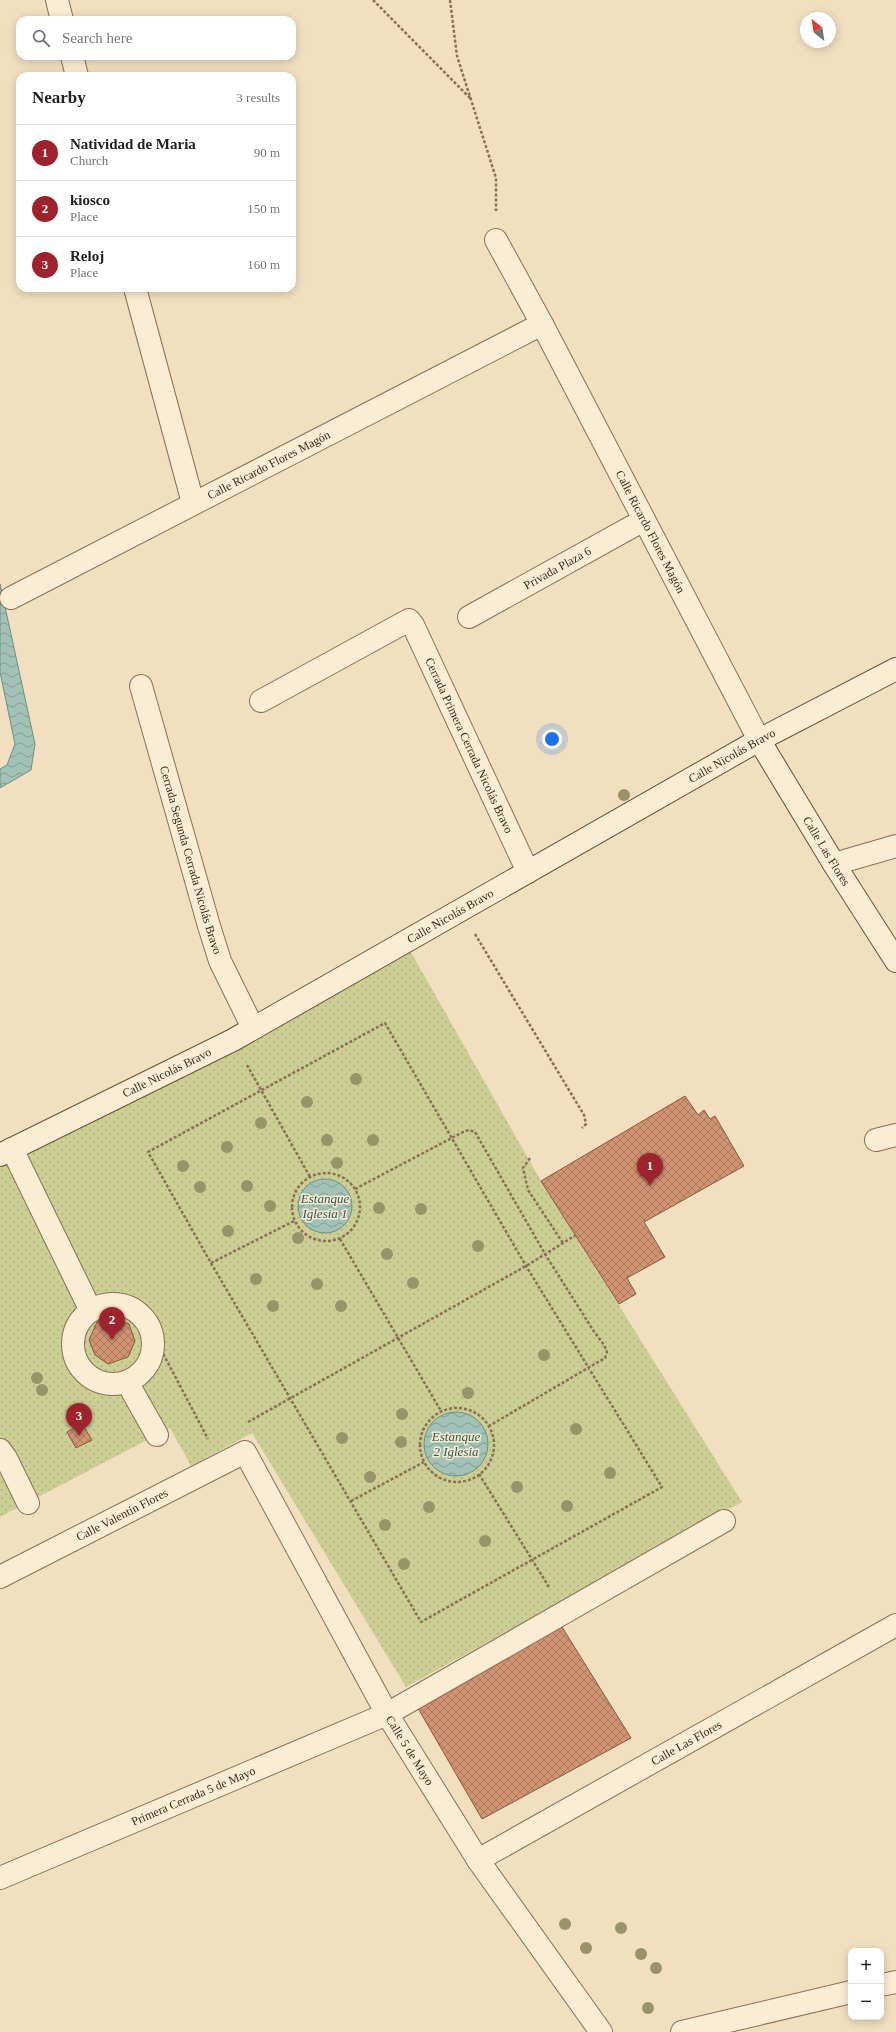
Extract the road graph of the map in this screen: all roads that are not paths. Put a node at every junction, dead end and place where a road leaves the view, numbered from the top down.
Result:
1 (57, 0) edge
2 (61, 16) edge
3 (73, 60) edge
4 (76, 72) edge
5 (496, 240) road end
6 (136, 292) edge
7 (542, 324) junction
8 (193, 503) junction
9 (644, 520) junction
10 (11, 598) dead end
11 (469, 617) dead end
12 (896, 669) edge
13 (141, 686) dead end
14 (261, 701) dead end
15 (759, 740) junction
16 (896, 846) edge
17 (834, 864) junction
18 (528, 872) junction
19 (896, 960) edge
20 (253, 1028) junction
21 (6, 1152) edge
22 (91, 1311) junction
23 (128, 1382) junction
24 (157, 1436) dead end
25 (0, 1450) edge
26 (245, 1452) joint
27 (28, 1503) dead end
28 (724, 1520) dead end
29 (0, 1577) edge
30 (896, 1626) edge
31 (387, 1714) junction
32 (478, 1860) junction
33 (0, 1878) edge
34 (896, 1982) edge
35 (884, 1985) edge
36 (848, 1993) edge
37 (600, 2032) edge
38 (682, 2032) edge

1 - 2 street
3 - 4 street
5 - 7 street, Calle Ricardo Flores Magón
6 - 8 street, Calle Ricardo Flores Magón
7 - 8 street, Calle Ricardo Flores Magón
7 - 9 street, Calle Ricardo Flores Magón
8 - 10 street
9 - 11 street, Privada Plaza 6
9 - 15 street, Calle Ricardo Flores Magón
12 - 15 street, Calle Nicolás Bravo
13 - 20 street, Cerrada Segunda Cerrada Nicolás Bravo
14 - 18 street, Cerrada Primera Cerrada Nicolás Bravo
15 - 17 street, Calle Las Flores
15 - 18 street, Calle Nicolás Bravo
16 - 17 street
17 - 19 street, Calle Las Flores
18 - 20 street, Calle Nicolás Bravo
20 - 21 street, Calle Nicolás Bravo
21 - 22 street
22 - 23 street
22 - 23 street
23 - 24 street
25 - 27 street
26 - 29 street, Calle Valentín Flores
26 - 31 street, Calle 5 de Mayo
28 - 31 street, Primera Cerrada 5 de Mayo
30 - 32 street, Calle Las Flores
31 - 32 street, Calle 5 de Mayo
31 - 33 street, Primera Cerrada 5 de Mayo
32 - 37 street, Calle 5 de Mayo
34 - 35 street
36 - 38 street

